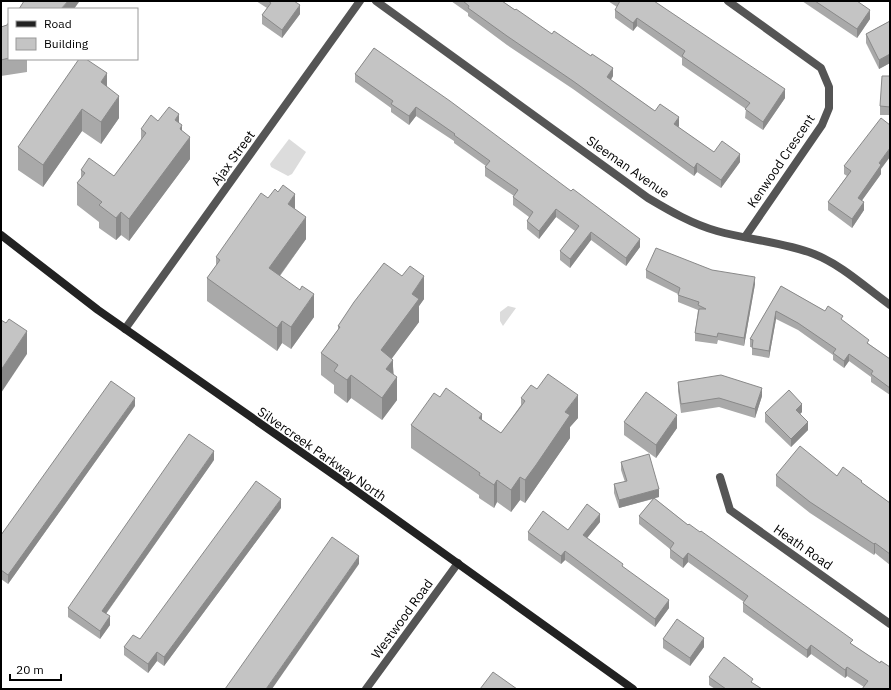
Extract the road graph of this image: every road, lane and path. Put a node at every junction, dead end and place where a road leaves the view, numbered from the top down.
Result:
1 (360, 1) edge
2 (376, 1) edge
3 (728, 1) edge
4 (1, 235) edge
5 (745, 236) junction
6 (890, 305) edge
7 (125, 329) junction
8 (720, 477) dead end
9 (458, 563) junction
10 (890, 624) edge
11 (366, 689) edge
12 (633, 689) edge

1 - 7 street, Ajax Street
2 - 5 street, Sleeman Avenue
3 - 5 street, Kenwood Crescent
4 - 7 main road, Silvercreek Parkway North
5 - 6 street, Sleeman Avenue
7 - 9 main road, Silvercreek Parkway North
8 - 10 street, Heath Road
9 - 11 street, Westwood Road
9 - 12 main road, Silvercreek Parkway North

